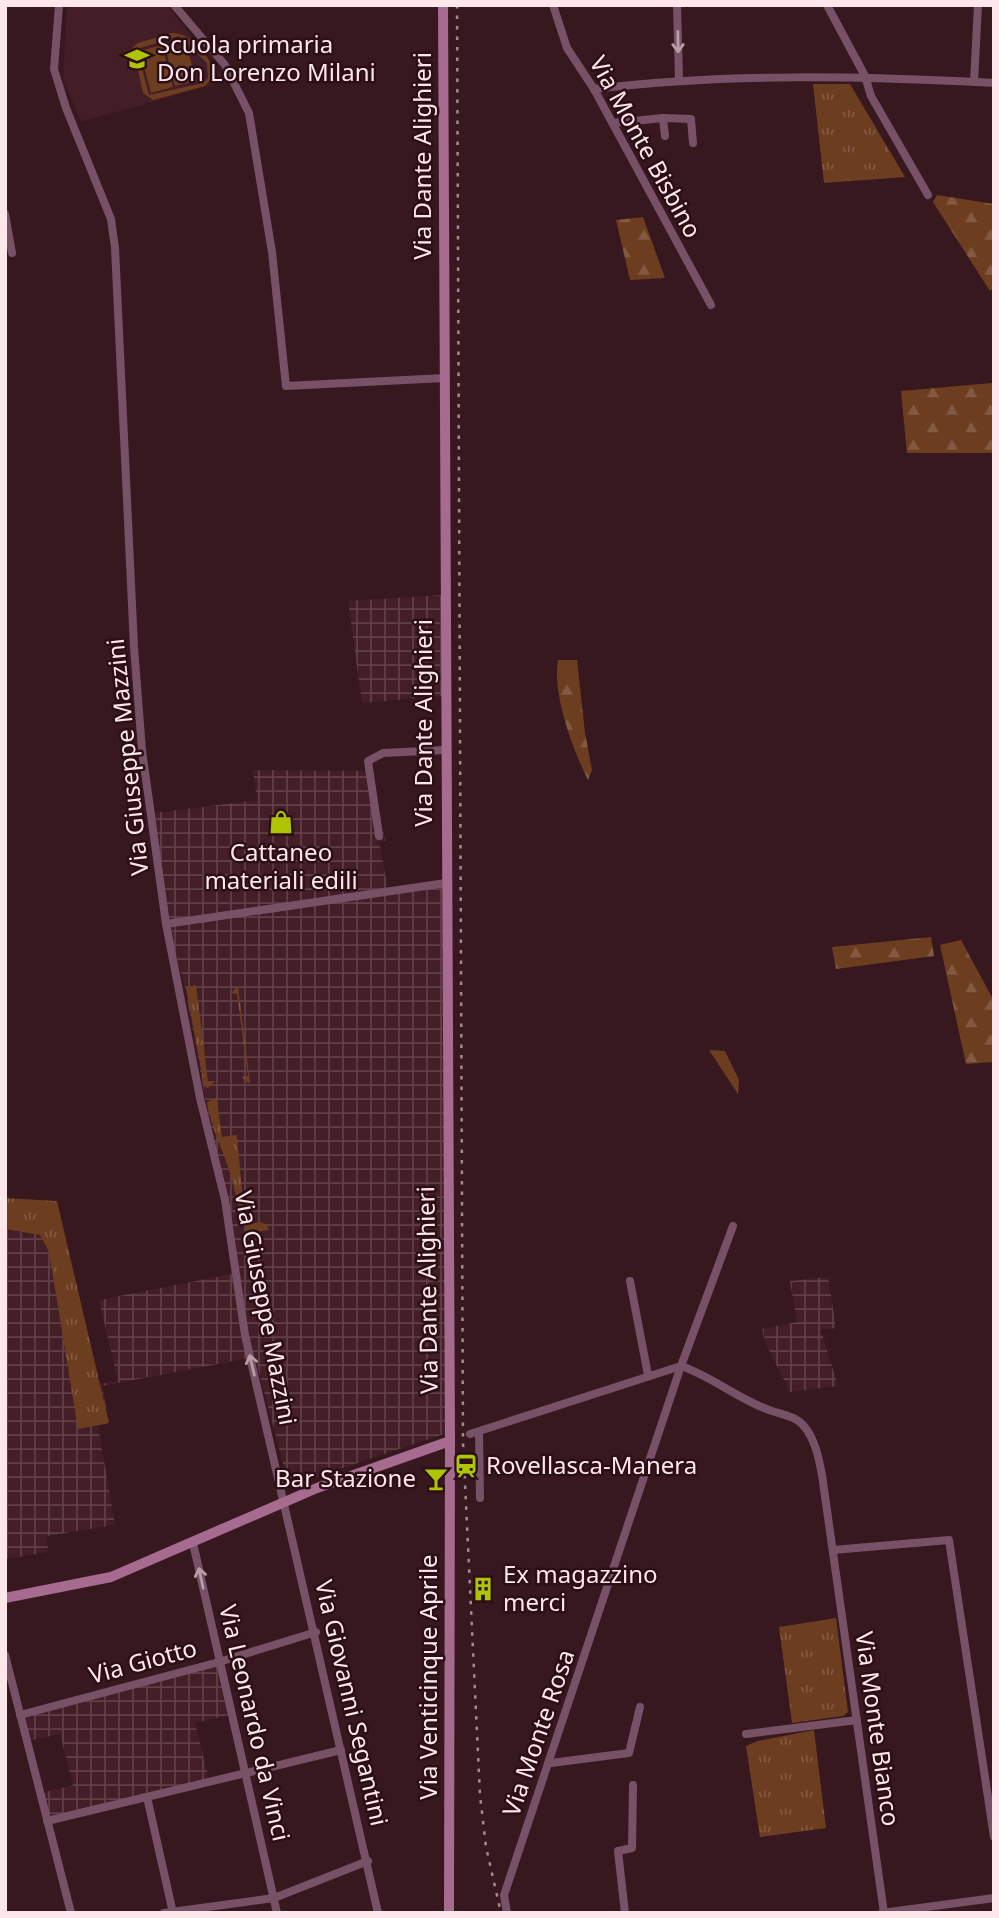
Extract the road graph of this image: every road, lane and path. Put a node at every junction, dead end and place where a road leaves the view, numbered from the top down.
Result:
1 (59, 5) edge
2 (174, 5) edge
3 (443, 5) edge
4 (553, 5) edge
5 (677, 5) edge
6 (827, 5) edge
7 (978, 5) edge
8 (865, 76) junction
9 (679, 79) junction
10 (974, 82) junction
11 (994, 83) edge
12 (594, 89) junction
13 (663, 118) junction
14 (612, 123) junction
15 (665, 136) dead end
16 (693, 143) dead end
17 (928, 195) dead end
18 (5, 214) edge
19 (12, 254) dead end
20 (711, 305) dead end
21 (445, 378) junction
22 (445, 750) junction
23 (379, 836) dead end
24 (446, 883) junction
25 (166, 924) junction
26 (733, 1226) dead end
27 (630, 1281) dead end
28 (681, 1366) junction
29 (648, 1375) junction
30 (450, 1441) junction
31 (480, 1498) dead end
32 (285, 1502) junction
33 (193, 1543) junction
34 (833, 1550) junction
35 (5, 1598) edge
36 (316, 1632) junction
37 (5, 1655) edge
38 (219, 1662) junction
39 (640, 1707) dead end
40 (20, 1715) junction
41 (857, 1720) junction
42 (746, 1734) dead end
43 (341, 1750) junction
44 (551, 1763) junction
45 (245, 1773) junction
46 (634, 1785) dead end
47 (147, 1797) junction
48 (47, 1821) junction
49 (994, 1838) edge
50 (368, 1861) junction
51 (274, 1898) junction
52 (994, 1898) edge
53 (169, 1912) edge
54 (71, 1913) edge
55 (277, 1913) edge
56 (378, 1913) edge
57 (449, 1913) edge
58 (507, 1913) edge
59 (625, 1913) edge
60 (884, 1913) edge

1 - 25 street, Via Giuseppe Mazzini
2 - 21 street
3 - 21 street, Via Dante Alighieri
4 - 12 street, Via Monte Bisbino
5 -> 9 street
6 - 8 street
7 - 10 street
8 - 9 street
8 - 10 street
8 - 17 street
9 - 12 street
10 - 11 street
12 - 14 street, Via Monte Bisbino
13 - 14 street
13 - 15 street
13 - 16 street
14 - 20 street, Via Monte Bisbino
18 - 19 street
21 - 22 street, Via Dante Alighieri
22 - 23 street
22 - 24 street, Via Dante Alighieri
24 - 25 street
24 - 30 street, Via Dante Alighieri
32 -> 25 street, Via Giuseppe Mazzini
26 - 28 street, Via Monte Rosa
27 - 29 street
28 - 29 street
28 - 34 street, Via Monte Bianco
28 - 44 street, Via Monte Rosa
29 - 31 street
30 - 32 street
30 - 57 street, Via Venticinque Aprile
32 - 33 street
32 - 36 street, Via Giovanni Segantini
33 - 35 street
38 -> 33 street, Via Leonardo da Vinci
34 - 41 street, Via Monte Bianco
34 - 49 street
36 - 38 street, Via Giotto
36 - 43 street, Via Giovanni Segantini
37 - 40 street
38 - 40 street, Via Giotto
38 - 45 street, Via Leonardo da Vinci
39 - 44 street
40 - 48 street
41 - 42 street
41 - 60 street, Via Monte Bianco
43 - 45 street
43 - 50 street, Via Giovanni Segantini
44 - 58 street, Via Monte Rosa
45 - 47 street
45 - 51 street, Via Leonardo da Vinci
46 - 59 street
47 - 48 street
47 - 53 street
48 - 54 street
50 - 51 street
50 - 56 street, Via Giovanni Segantini
51 - 53 street
51 - 55 street, Via Leonardo da Vinci
52 - 60 street

